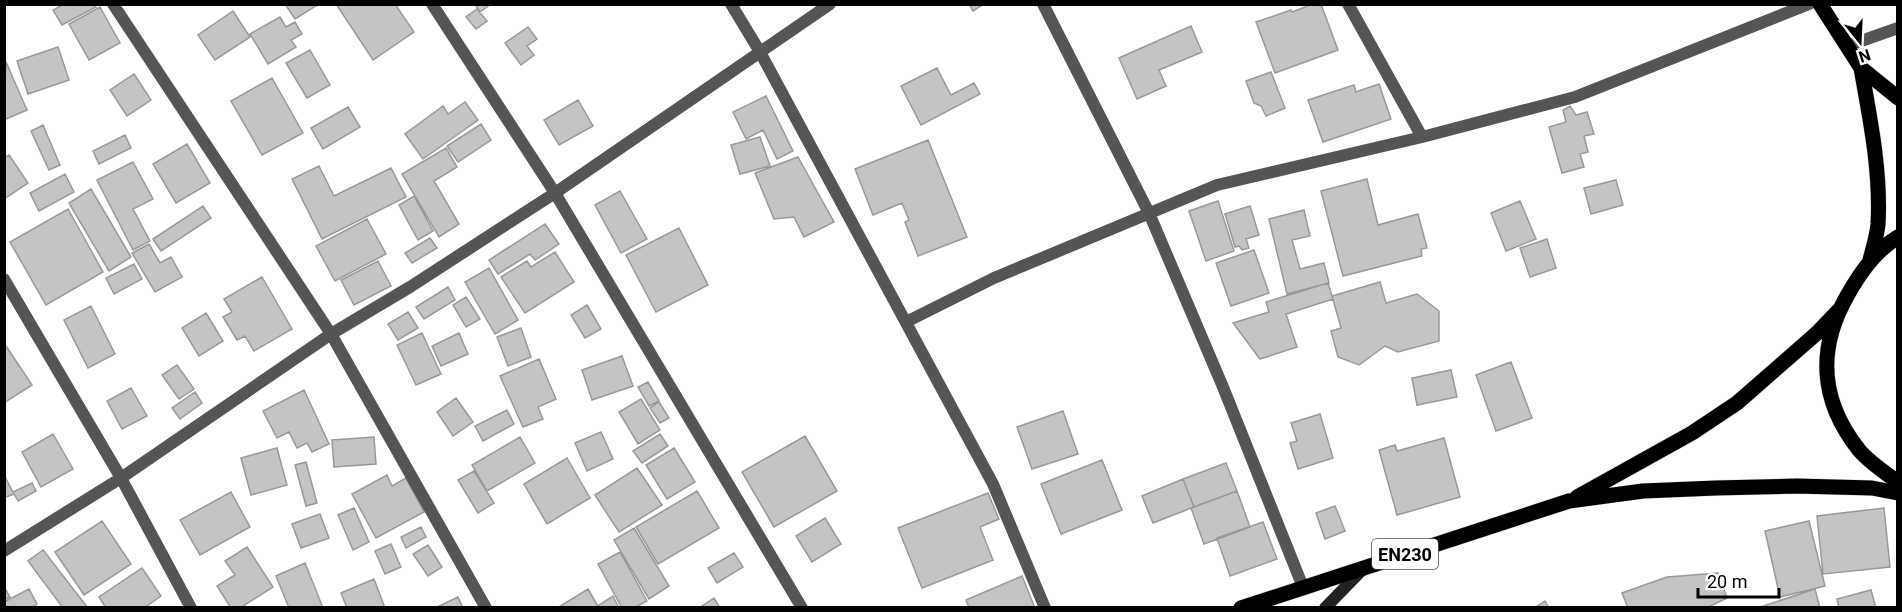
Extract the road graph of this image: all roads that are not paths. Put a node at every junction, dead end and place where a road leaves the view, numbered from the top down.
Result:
1 (113, 4) edge
2 (432, 4) edge
3 (731, 4) edge
4 (830, 4) edge
5 (1043, 4) edge
6 (1348, 4) edge
7 (1809, 4) edge
8 (1820, 4) edge
9 (1898, 28) edge
10 (1847, 46) junction
11 (760, 52) junction
12 (1861, 68) junction
13 (1898, 98) edge
14 (1422, 137) junction
15 (555, 193) junction
16 (1149, 213) junction
17 (1898, 237) edge
18 (1870, 260) junction
19 (4, 279) edge
20 (1841, 308) junction
21 (906, 322) junction
22 (331, 333) junction
23 (121, 478) junction
24 (1898, 482) edge
25 (1898, 492) edge
26 (1569, 501) junction
27 (4, 550) edge
28 (1366, 567) junction
29 (1303, 587) junction
30 (191, 608) edge
31 (486, 608) edge
32 (802, 608) edge
33 (1045, 608) edge
34 (1242, 608) edge
35 (1325, 608) edge

1 - 22 street
2 - 15 street
3 - 11 street
4 - 11 street
5 - 16 street
6 - 14 street
7 - 14 street
8 - 10 main road
9 - 10 street
10 - 12 main road
11 - 15 street
11 - 21 street
12 - 13 main road
12 - 18 main road
14 - 16 street
15 - 22 street
15 - 32 street
16 - 21 street
16 - 29 street
17 - 18 main road, EN230
18 - 20 main road, EN230
19 - 23 street
20 - 24 main road, EN230
20 - 26 main road, EN230
21 - 33 street
22 - 23 street
22 - 31 street
23 - 27 street
23 - 30 street
25 - 26 main road, EN230
26 - 28 main road, EN230
28 - 29 main road, EN230
28 - 35 street
29 - 34 main road, EN230

